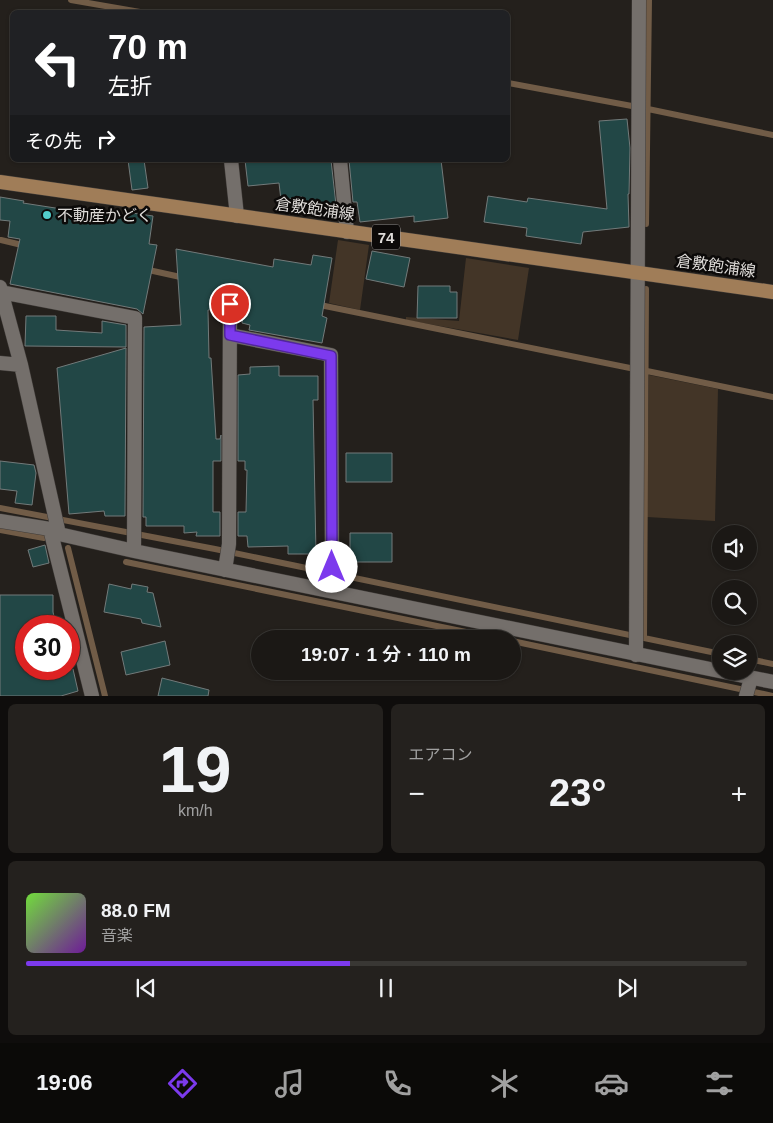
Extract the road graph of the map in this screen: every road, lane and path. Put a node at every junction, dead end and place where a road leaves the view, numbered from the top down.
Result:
1 (640, 0) edge
2 (231, 162) edge
3 (340, 162) edge
4 (0, 182) edge
5 (237, 216) junction
6 (347, 232) junction
7 (638, 273) junction
8 (1, 289) edge
9 (773, 292) edge
10 (230, 304) dead end
11 (230, 335) junction
12 (0, 364) edge
13 (21, 365) junction
14 (0, 521) edge
15 (56, 529) junction
16 (134, 546) junction
17 (226, 564) junction
18 (330, 586) junction
19 (636, 643) junction
20 (773, 682) edge
21 (749, 686) edge
22 (92, 696) edge

1 - 7 street
2 - 5 street
3 - 6 street
4 - 5 main road, 倉敷飽浦線 / 74
5 - 6 main road, 倉敷飽浦線 / 74
6 - 7 main road, 倉敷飽浦線 / 74
7 - 9 main road, 倉敷飽浦線 / 74
7 - 19 street
8 - 13 street
8 - 16 street
10 - 11 street
11 - 17 street
11 - 18 street
12 - 13 street
13 - 15 street
14 - 15 street
15 - 16 street
15 - 22 street
16 - 17 street
17 - 18 street
18 - 19 street
19 - 21 street
20 - 21 street

